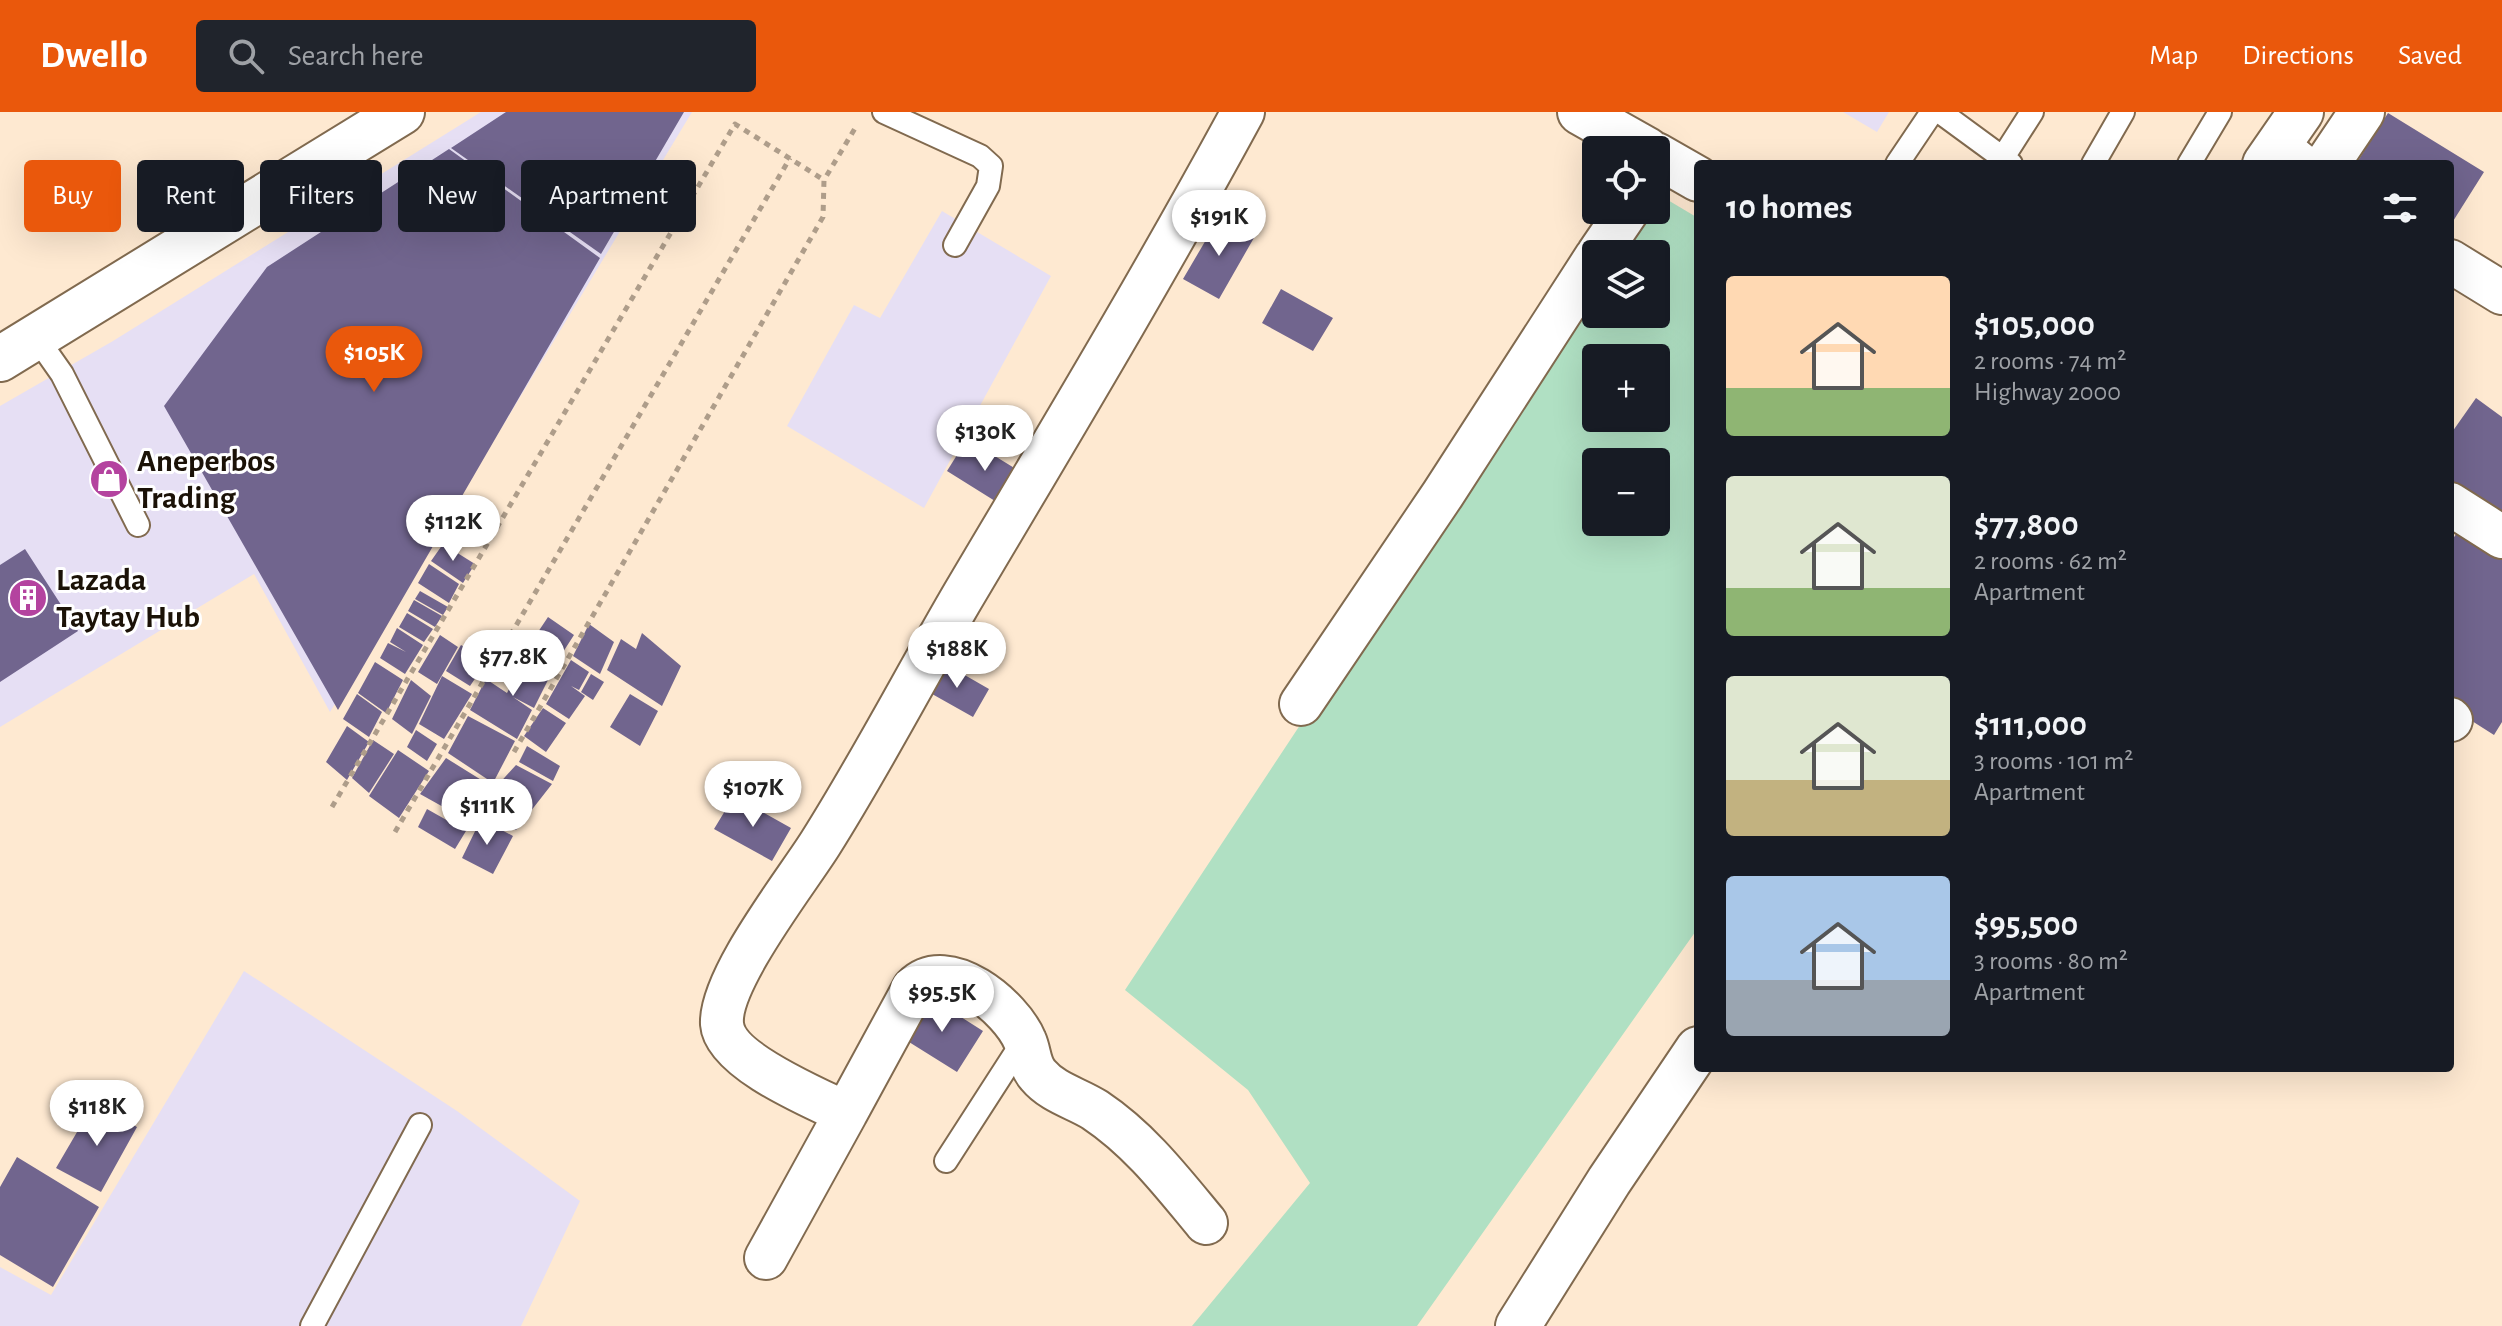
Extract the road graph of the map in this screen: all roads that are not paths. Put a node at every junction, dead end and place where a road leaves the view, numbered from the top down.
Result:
1 (402, 112) edge
2 (884, 112) edge
3 (1243, 112) edge
4 (1580, 112) edge
5 (1932, 112) edge
6 (1940, 112) edge
7 (2032, 112) edge
8 (2123, 112) edge
9 (2220, 112) edge
10 (2362, 112) edge
11 (1620, 136) edge
12 (1900, 160) edge
13 (2003, 160) edge
14 (2007, 160) edge
15 (2095, 160) edge
16 (2191, 160) edge
17 (2330, 160) edge
18 (955, 245) dead end
19 (2454, 263) edge
20 (1582, 278) edge
21 (2502, 293) edge
22 (18, 348) edge
23 (2454, 507) edge
24 (138, 525) dead end
25 (2502, 537) edge
26 (1301, 704) dead end
27 (1025, 1039) junction
28 (1694, 1055) edge
29 (846, 1113) junction
30 (420, 1125) dead end
31 (946, 1161) dead end
32 (1206, 1223) dead end
33 (766, 1258) dead end
34 (312, 1326) edge
35 (1518, 1326) edge

1 - 22 street
2 - 18 lane
3 - 29 street
4 - 11 street
5 - 12 lane
6 - 13 lane
7 - 14 lane
8 - 15 lane
9 - 16 lane
10 - 17 street
19 - 21 street
20 - 26 street
22 - 24 lane
23 - 25 street
27 - 29 street
27 - 31 lane
27 - 32 street
28 - 35 street
29 - 33 street
30 - 34 lane

